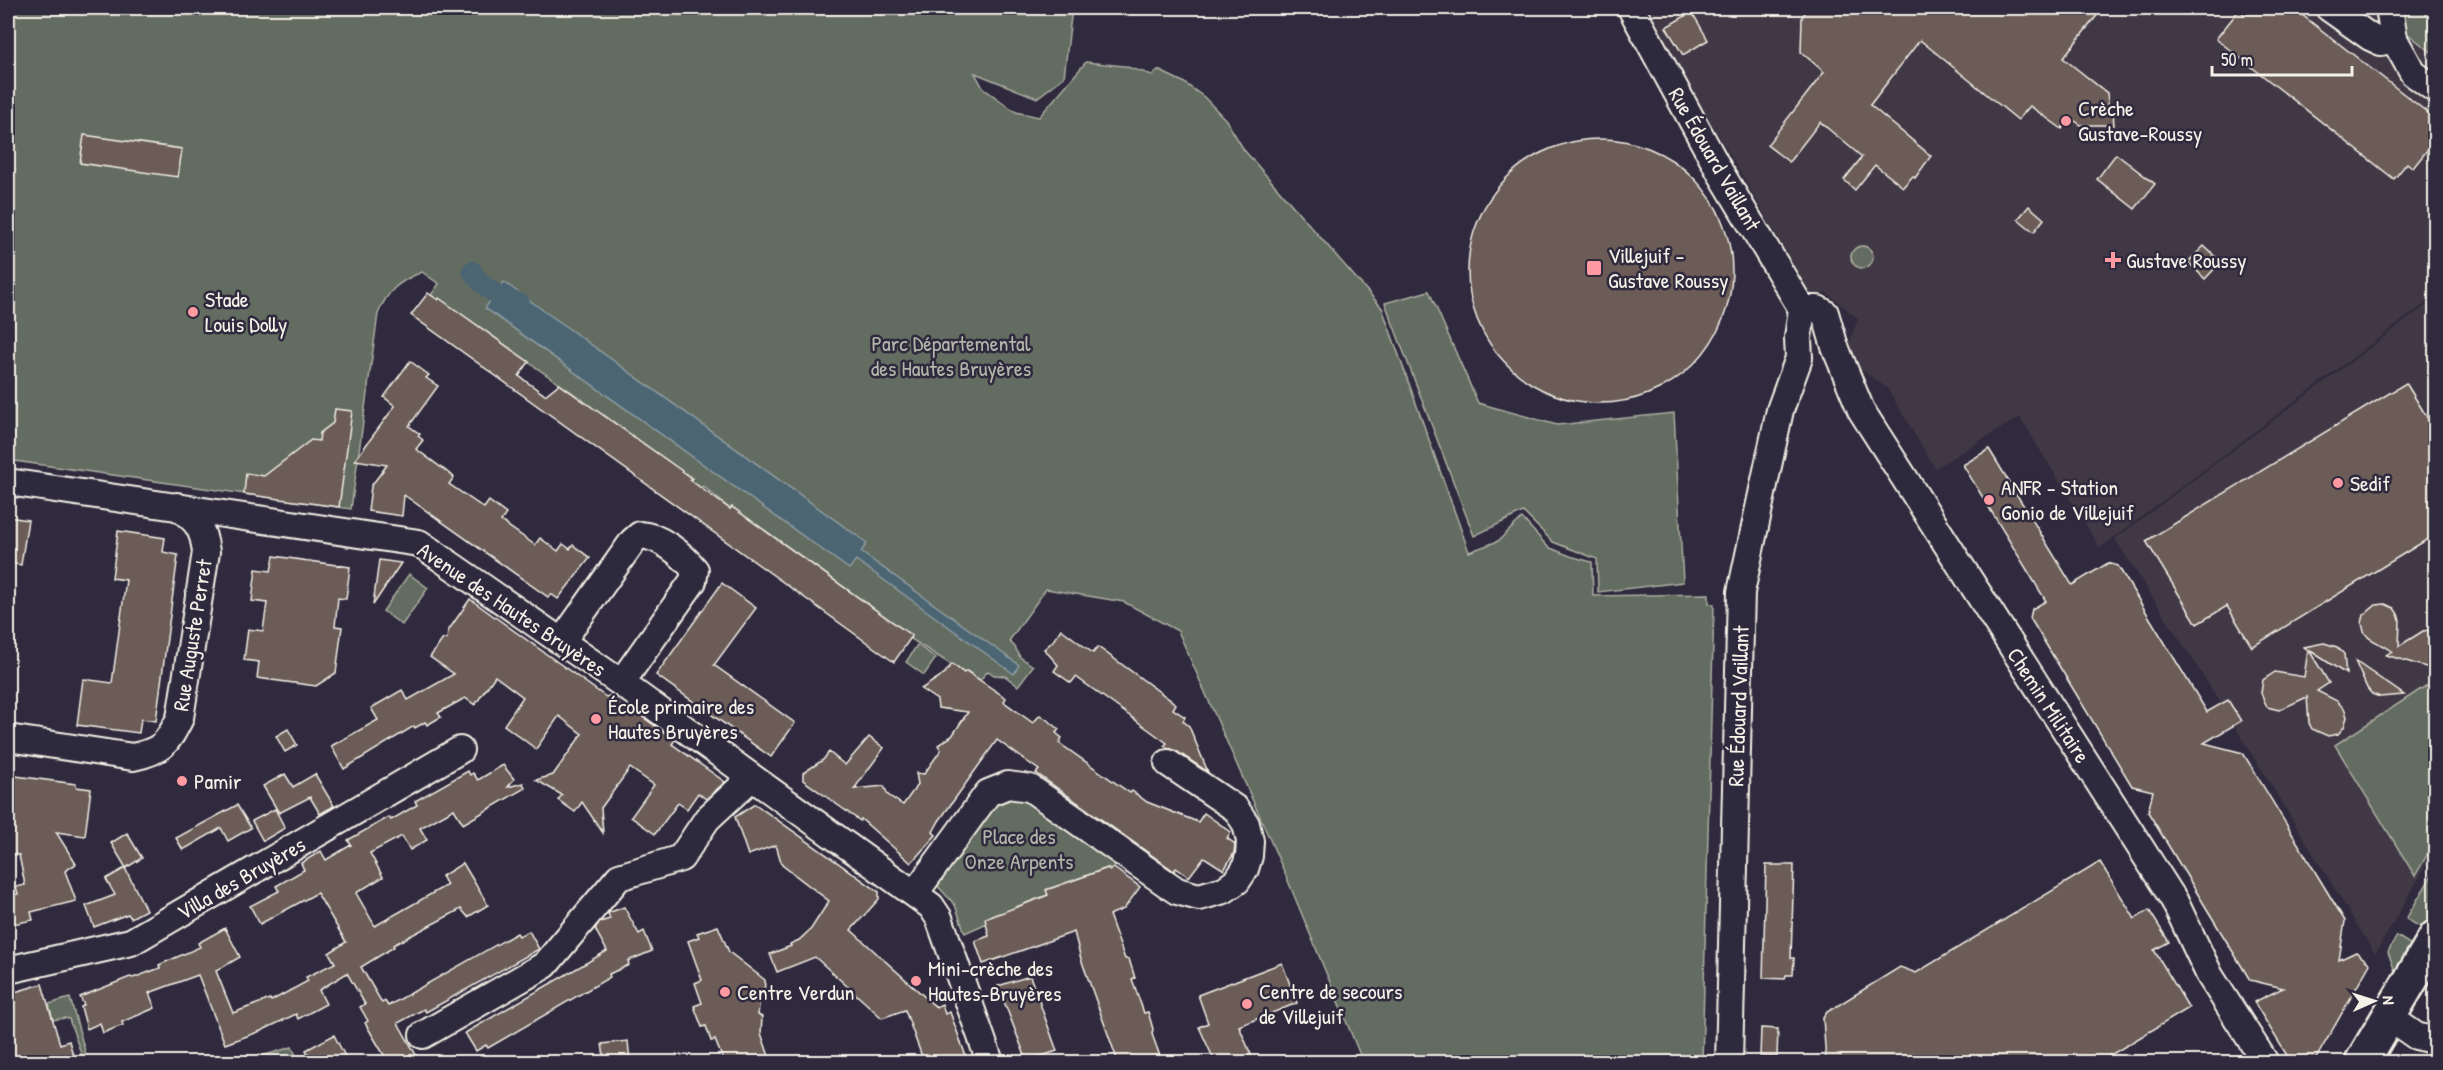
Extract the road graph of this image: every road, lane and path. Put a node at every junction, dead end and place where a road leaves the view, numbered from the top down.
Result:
1 (1631, 8) edge
2 (2329, 8) edge
3 (2389, 8) edge
4 (2394, 39) junction
5 (2436, 90) edge
6 (1802, 309) junction
7 (8, 482) edge
8 (177, 506) junction
9 (562, 641) junction
10 (621, 683) junction
11 (8, 738) edge
12 (460, 750) dead end
13 (1168, 763) dead end
14 (751, 778) junction
15 (915, 893) junction
16 (2436, 938) edge
17 (8, 970) edge
18 (2389, 1017) junction
19 (423, 1035) dead end
20 (2436, 1041) edge
21 (990, 1062) edge
22 (1729, 1062) edge
23 (2265, 1062) edge
24 (2362, 1062) edge

1 - 6 street, Rue Édouard Vaillant
2 - 4 street
3 - 4 street
4 - 5 street
6 - 22 street, Rue Édouard Vaillant
6 - 23 street, Chemin Militaire
7 - 8 street
8 - 9 street, Avenue des Hautes Bruyères
8 - 11 street, Rue Auguste Perret
9 - 10 street, Avenue des Hautes Bruyères
9 - 10 street
10 - 14 street, Avenue des Hautes Bruyères
12 - 17 street, Villa des Bruyères
13 - 15 street
14 - 15 street, Avenue des Hautes Bruyères
14 - 19 street
15 - 21 street, Avenue des Hautes Bruyères
16 - 18 main road
18 - 20 street
18 - 24 main road

